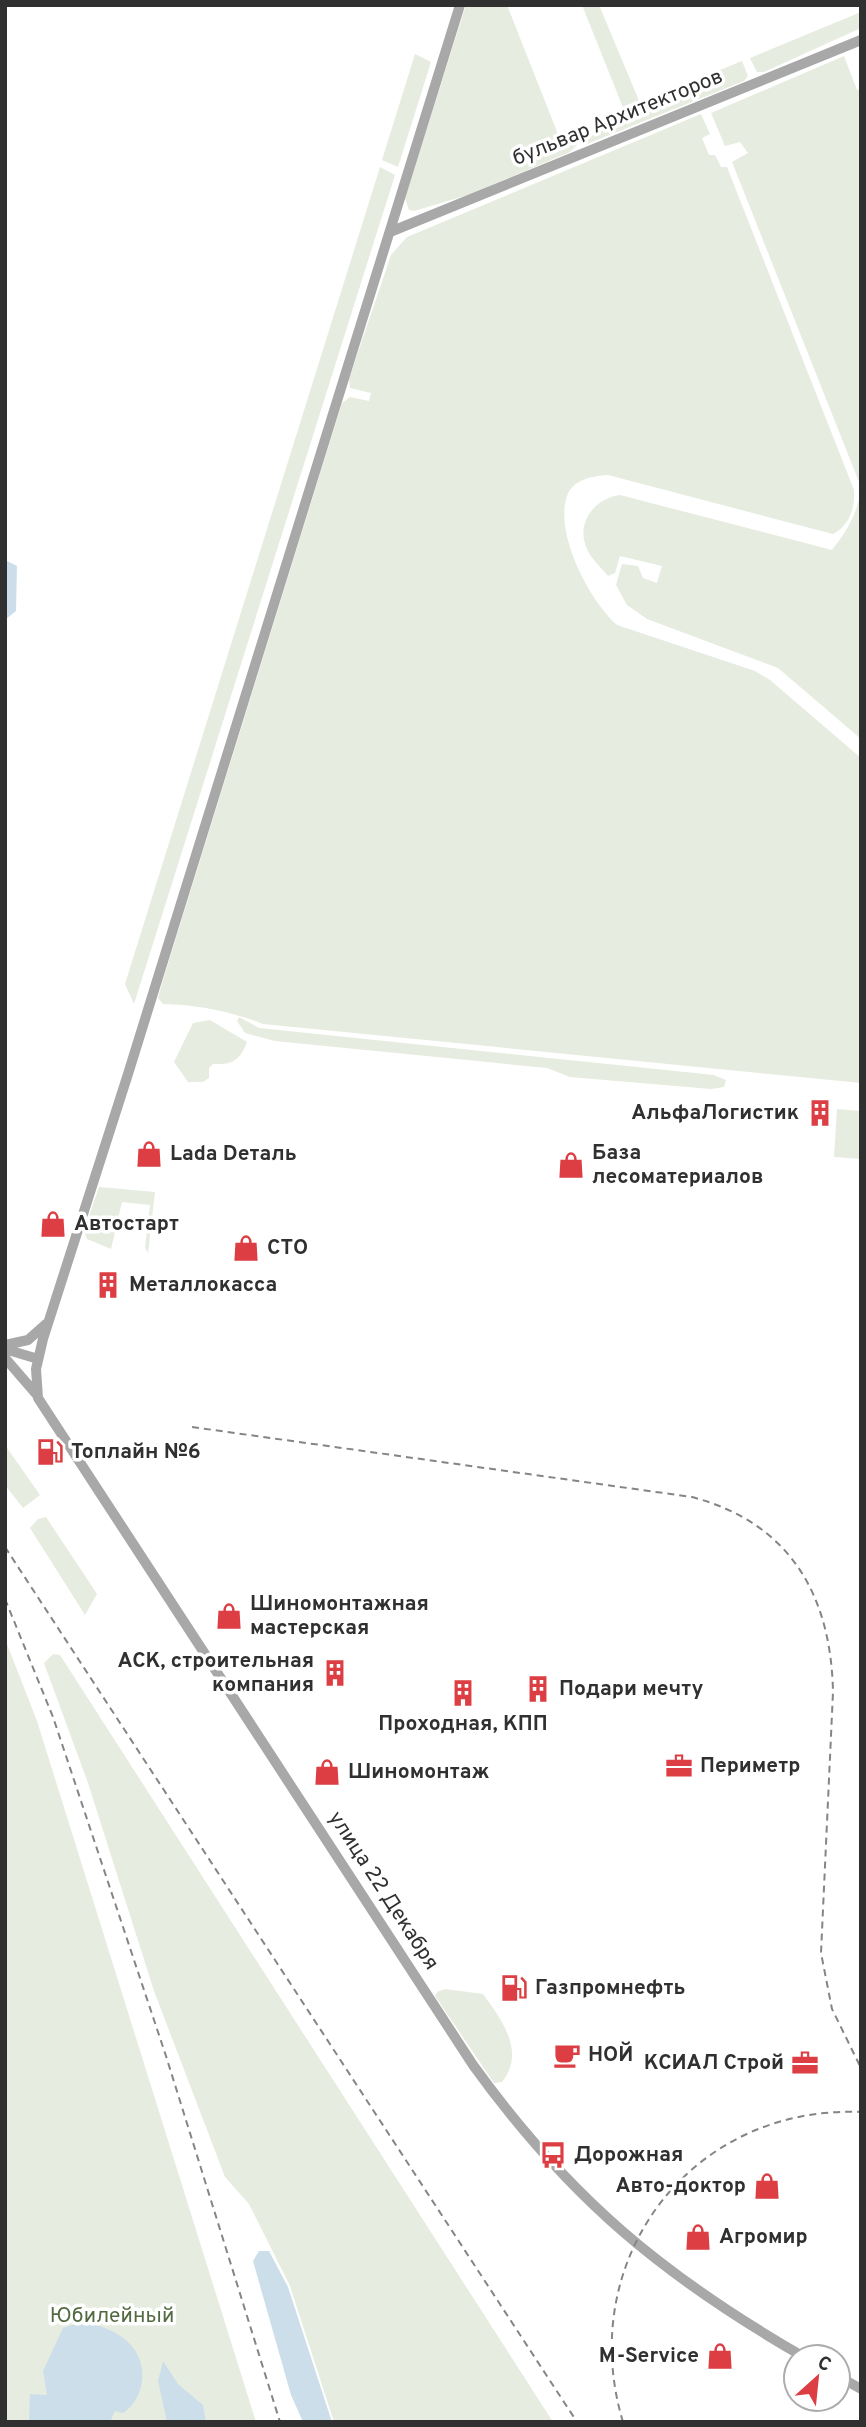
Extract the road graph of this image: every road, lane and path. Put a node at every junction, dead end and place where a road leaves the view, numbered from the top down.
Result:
1 (460, 5) edge
2 (861, 40) edge
3 (390, 232) junction
4 (49, 1318) junction
5 (5, 1347) edge
6 (5, 1358) edge
7 (38, 1359) junction
8 (38, 1398) junction
9 (782, 2344) edge

1 - 3 main road
2 - 3 main road, бульвар Архитекторов
3 - 4 main road
4 - 5 main road
4 - 7 main road
5 - 7 main road
6 - 8 main road, улица 22 Декабря
7 - 8 main road
8 - 9 main road, улица 22 Декабря

